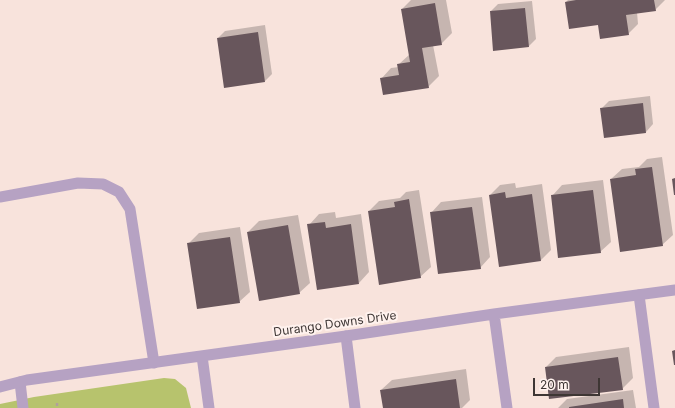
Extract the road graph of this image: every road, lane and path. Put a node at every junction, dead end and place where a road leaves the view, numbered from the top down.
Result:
1 (0, 197) edge
2 (675, 290) edge
3 (639, 295) junction
4 (494, 314) junction
5 (346, 336) junction
6 (202, 356) junction
7 (154, 363) junction
8 (20, 382) junction
9 (0, 387) edge
10 (56, 403) dead end
11 (23, 408) edge
12 (57, 408) edge
13 (209, 408) edge
14 (356, 408) edge
15 (507, 408) edge
16 (654, 408) edge

1 - 7 street
2 - 3 street, Durango Downs Drive
3 - 4 street, Durango Downs Drive
3 - 16 street
4 - 5 street, Durango Downs Drive
4 - 15 street
5 - 6 street, Durango Downs Drive
5 - 14 street
6 - 7 street, Durango Downs Drive
6 - 13 street
7 - 8 street, Durango Downs Drive
8 - 9 street, Durango Downs Drive
8 - 11 street
10 - 12 path

